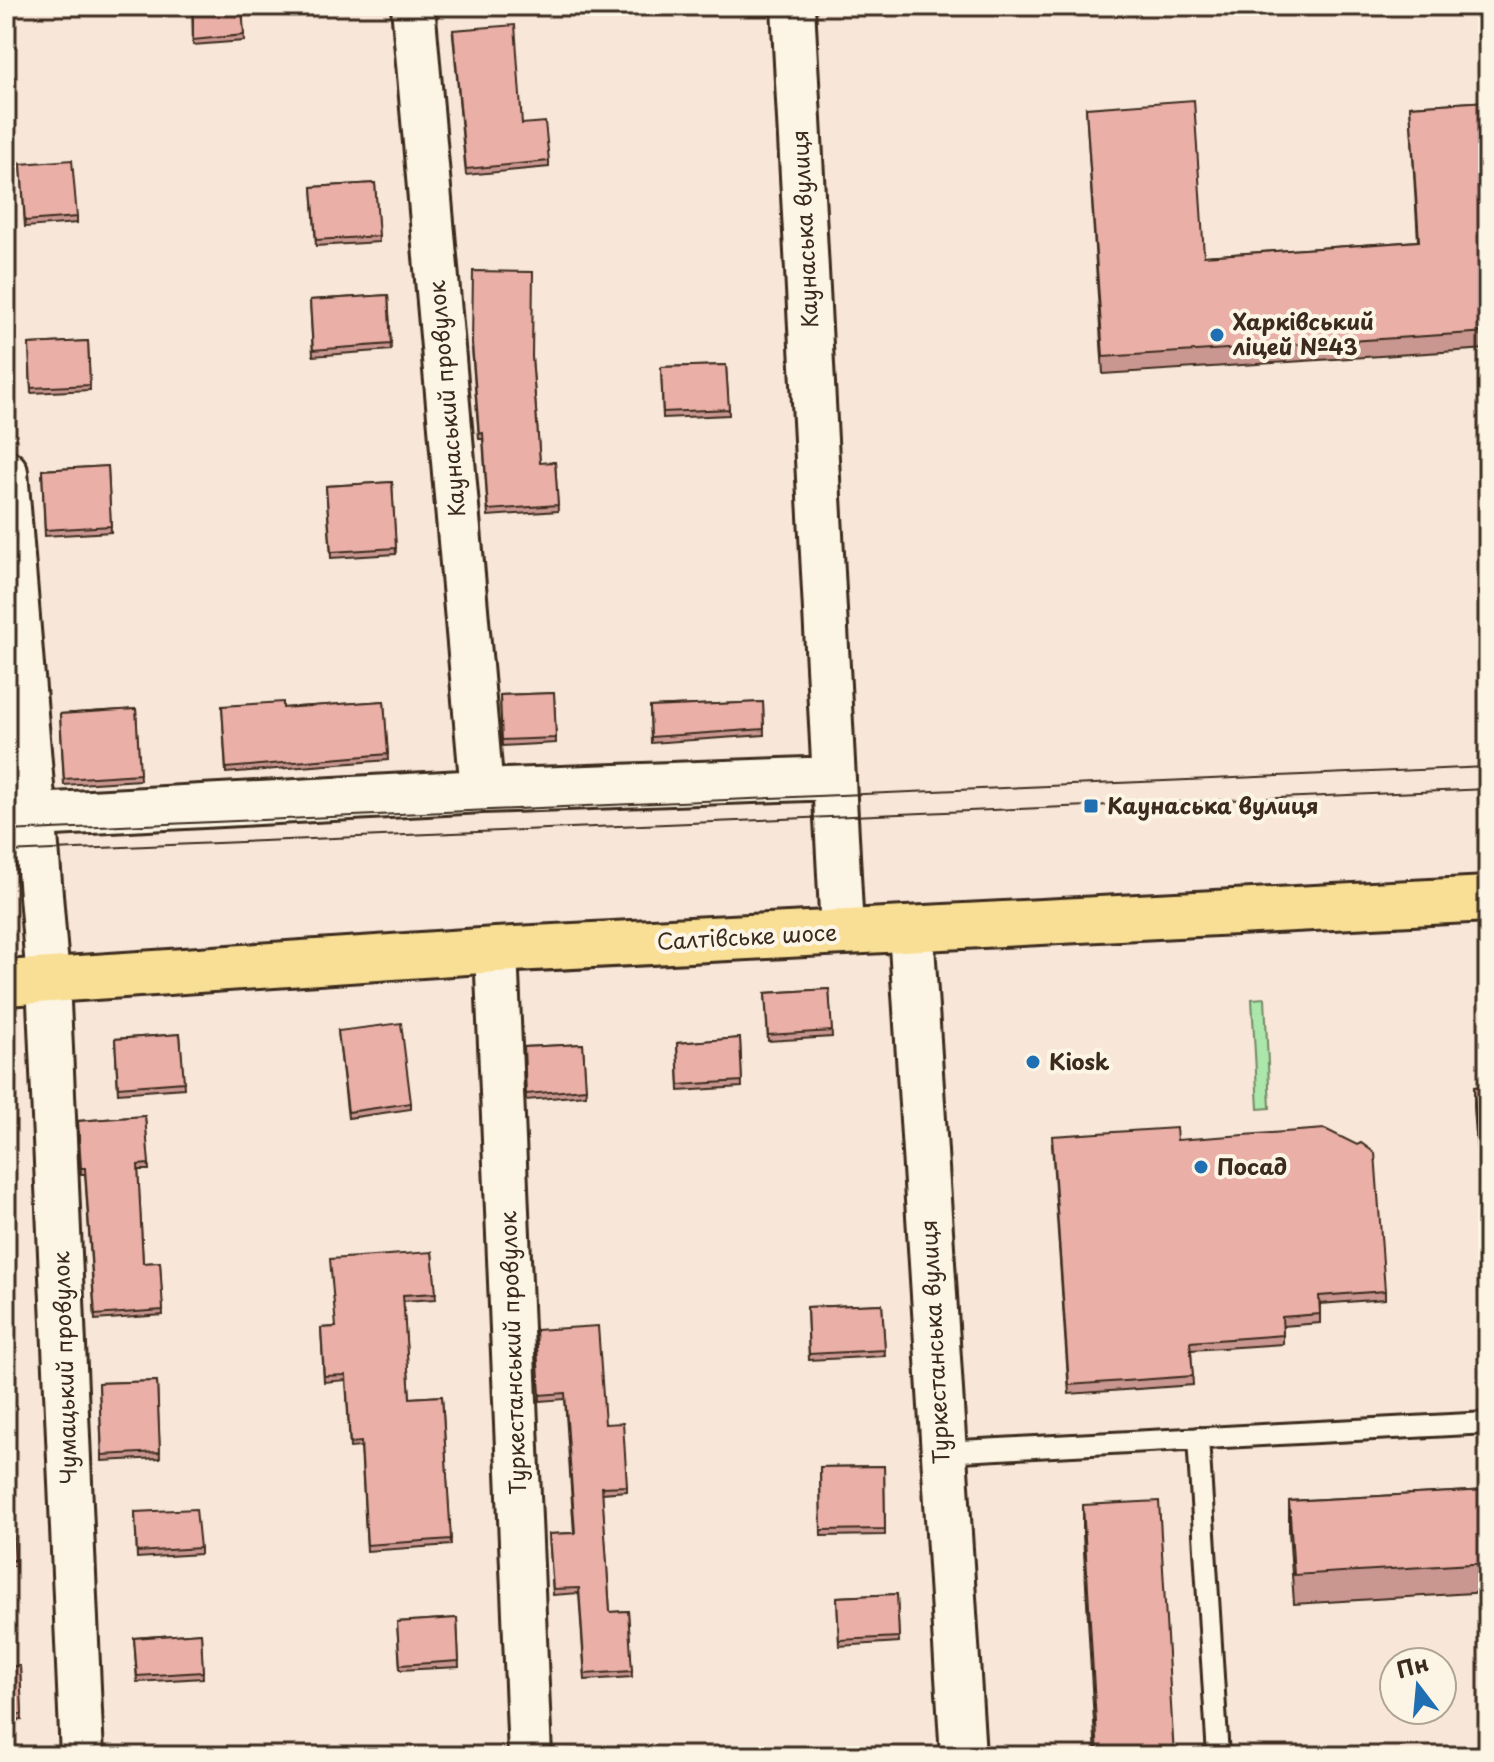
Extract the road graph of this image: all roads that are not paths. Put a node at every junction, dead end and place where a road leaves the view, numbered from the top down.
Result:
1 (413, 6) edge
2 (793, 6) edge
3 (6, 472) edge
4 (834, 778) junction
5 (482, 791) junction
6 (35, 815) junction
7 (1488, 899) edge
8 (911, 929) junction
9 (842, 931) junction
10 (496, 950) junction
11 (27, 981) edge
12 (1488, 1423) edge
13 (1198, 1438) junction
14 (942, 1452) junction
15 (82, 1756) edge
16 (530, 1756) edge
17 (963, 1756) edge
18 (1218, 1756) edge

1 - 5 street, Каунаський провулок
2 - 4 street, Каунаська вулиця
3 - 6 street, Чумацький провулок
4 - 5 street
4 - 9 street, Каунаська вулиця
5 - 6 street
6 - 11 street, Чумацький провулок
7 - 8 main road, Салтівське шосе
8 - 9 main road, Салтівське шосе
8 - 14 street, Туркестанська вулиця
9 - 10 main road, Салтівське шосе
10 - 11 main road, Салтівське шосе
10 - 16 street, Туркестанський провулок
11 - 15 street, Чумацький провулок
12 - 13 lane
13 - 14 lane
13 - 18 lane
14 - 17 street, Туркестанська вулиця

